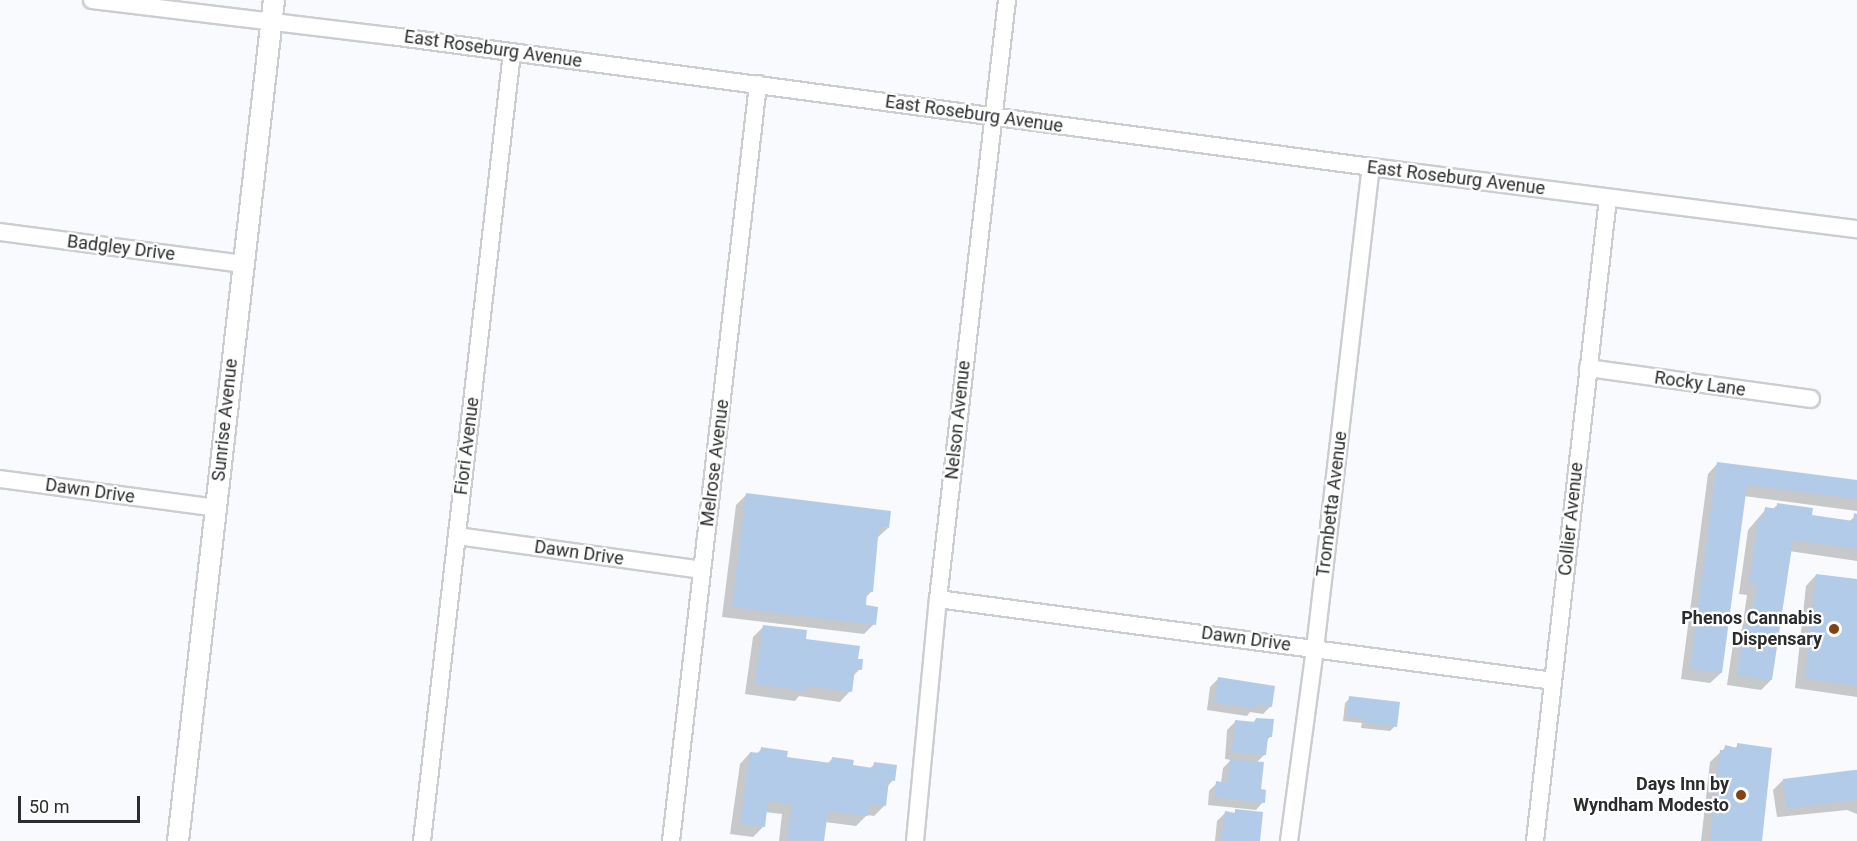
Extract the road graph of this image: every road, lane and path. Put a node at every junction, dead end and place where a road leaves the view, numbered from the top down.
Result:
1 (92, 0) edge
2 (274, 0) edge
3 (1007, 0) edge
4 (272, 22) junction
5 (512, 52) junction
6 (758, 84) junction
7 (992, 116) junction
8 (1371, 167) junction
9 (1608, 198) junction
10 (1857, 229) edge
11 (0, 232) edge
12 (243, 264) junction
13 (1588, 369) junction
14 (1811, 399) dead end
15 (0, 479) edge
16 (216, 508) junction
17 (457, 536) junction
18 (702, 570) junction
19 (938, 599) junction
20 (1315, 649) junction
21 (1553, 681) junction
22 (178, 841) edge
23 (422, 841) edge
24 (671, 841) edge
25 (915, 841) edge
26 (1289, 841) edge
27 (1535, 841) edge

1 - 4 street, East Roseburg Avenue
2 - 4 street, Sunrise Avenue
3 - 7 street, Nelson Avenue
4 - 5 street, East Roseburg Avenue
4 - 12 street, Sunrise Avenue
5 - 6 street, East Roseburg Avenue
5 - 17 street, Fiori Avenue
6 - 7 street, East Roseburg Avenue
6 - 18 street, Melrose Avenue
7 - 8 street, East Roseburg Avenue
7 - 19 street, Nelson Avenue
8 - 9 street, East Roseburg Avenue
8 - 20 street, Trombetta Avenue
9 - 10 street, East Roseburg Avenue
9 - 13 street, Collier Avenue
11 - 12 street, Badgley Drive
12 - 16 street, Sunrise Avenue
13 - 14 street, Rocky Lane
13 - 21 street, Collier Avenue
15 - 16 street, Dawn Drive
16 - 22 street, Sunrise Avenue
17 - 18 street, Dawn Drive
17 - 23 street, Fiori Avenue
18 - 24 street, Melrose Avenue
19 - 20 street, Dawn Drive
19 - 25 street, Nelson Avenue
20 - 21 street, Dawn Drive
20 - 26 street, Trombetta Avenue
21 - 27 street, Collier Avenue

